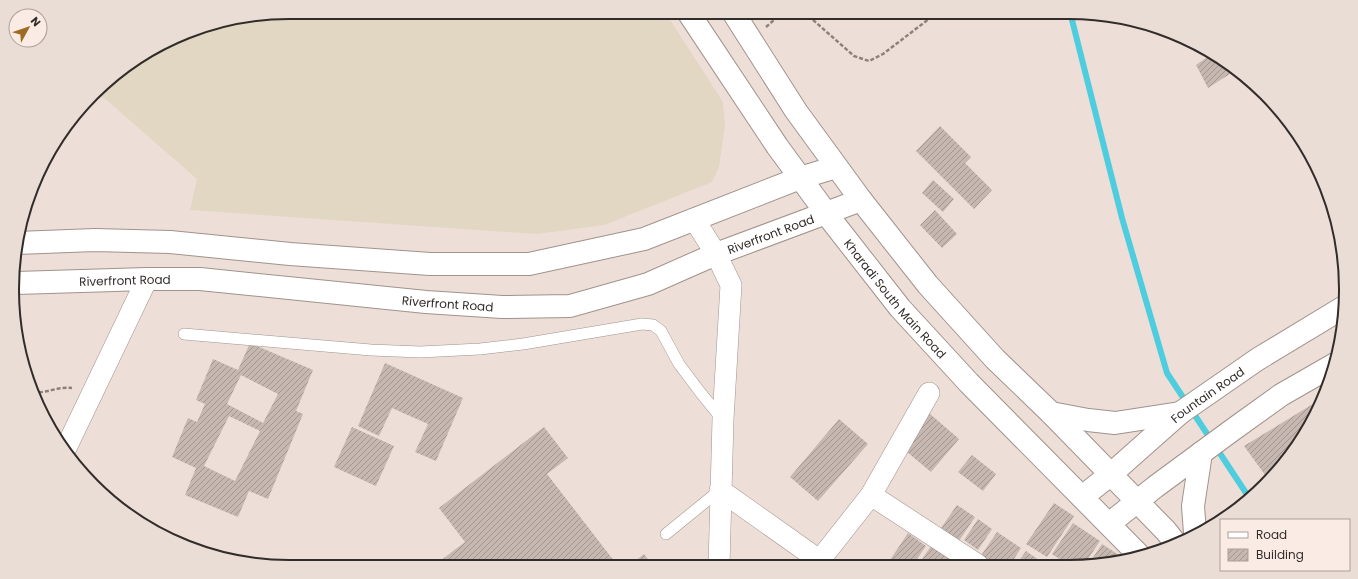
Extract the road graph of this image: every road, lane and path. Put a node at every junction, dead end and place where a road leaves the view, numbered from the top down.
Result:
1 (693, 19) edge
2 (741, 19) edge
3 (812, 19) edge
4 (929, 19) edge
5 (836, 167) junction
6 (800, 178) junction
7 (861, 200) junction
8 (825, 212) junction
9 (694, 219) junction
10 (23, 243) edge
11 (716, 254) junction
12 (147, 279) junction
13 (19, 282) edge
14 (1338, 311) edge
15 (184, 334) dead end
16 (1327, 368) edge
17 (40, 393) edge
18 (92, 393) junction
19 (929, 393) dead end
20 (1182, 411) junction
21 (1051, 412) junction
22 (723, 419) junction
23 (68, 444) edge
24 (1205, 450) junction
25 (1110, 475) junction
26 (720, 490) junction
27 (871, 495) junction
28 (1082, 497) junction
29 (1137, 502) junction
30 (1109, 524) junction
31 (1195, 529) edge
32 (666, 534) dead end
33 (1172, 539) edge
34 (1136, 552) edge
35 (719, 560) edge
36 (814, 560) edge
37 (822, 560) edge
38 (970, 560) edge

1 - 6 street, Kharadi South Main Road
2 - 5 street
3 - 4 path
5 - 6 street
5 - 7 street
6 - 8 street, Kharadi South Main Road
6 - 9 street
7 - 8 street, Riverfront Road
7 - 21 street
8 - 11 street, Riverfront Road
8 - 28 street, Kharadi South Main Road
9 - 10 street
9 - 11 street
11 - 12 street, Riverfront Road
11 - 22 street
12 - 13 street, Riverfront Road
12 - 18 street
14 - 20 street, Fountain Road
15 - 22 lane
16 - 24 street
17 - 18 path
18 - 23 street
19 - 27 street
20 - 21 street
20 - 25 street, Fountain Road
21 - 25 street
22 - 26 street
24 - 29 street
24 - 31 street
25 - 28 street, Fountain Road
25 - 29 street
26 - 32 lane
26 - 35 street
26 - 36 street
27 - 37 street
27 - 38 street
28 - 30 street, Kharadi South Main Road
29 - 30 street
29 - 33 street
30 - 34 street, Kharadi South Main Road

